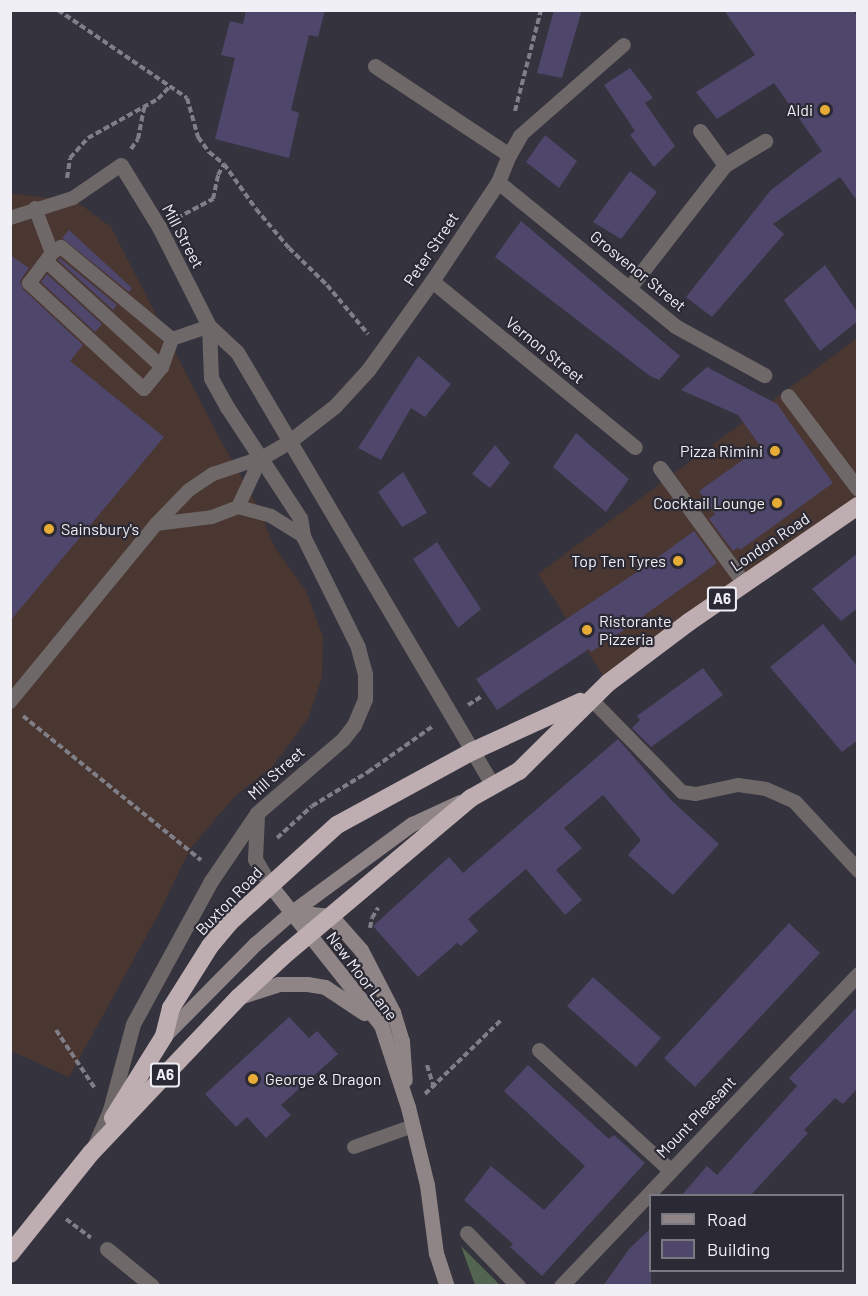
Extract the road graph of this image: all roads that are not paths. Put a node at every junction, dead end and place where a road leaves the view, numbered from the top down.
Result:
1 (624, 45) dead end
2 (375, 66) dead end
3 (700, 131) dead end
4 (520, 136) joint
5 (765, 141) dead end
6 (509, 155) junction
7 (121, 165) joint
8 (725, 165) junction
9 (498, 182) junction
10 (35, 208) junction
11 (10, 218) edge
12 (50, 258) junction
13 (432, 281) junction
14 (630, 287) junction
15 (209, 326) junction
16 (172, 339) junction
17 (162, 367) junction
18 (764, 375) dead end
19 (788, 396) dead end
20 (290, 441) junction
21 (635, 447) dead end
22 (261, 458) junction
23 (660, 468) dead end
24 (858, 489) edge
25 (858, 506) edge
26 (238, 507) junction
27 (156, 524) junction
28 (303, 536) junction
29 (744, 583) junction
30 (590, 698) junction
31 (15, 708) edge
32 (473, 751) junction
33 (492, 784) junction
34 (471, 798) junction
35 (795, 802) joint
36 (257, 813) junction
37 (858, 870) edge
38 (270, 885) junction
39 (292, 912) junction
40 (332, 916) junction
41 (309, 934) junction
42 (858, 974) edge
43 (239, 997) junction
44 (381, 1025) junction
45 (164, 1036) junction
46 (539, 1050) dead end
47 (407, 1104) junction
48 (413, 1126) junction
49 (354, 1147) dead end
50 (91, 1153) junction
51 (670, 1170) junction
52 (467, 1233) dead end
53 (13, 1247) edge
54 (107, 1249) road end
55 (152, 1286) edge
56 (447, 1286) edge
57 (518, 1286) edge
58 (561, 1286) edge

1 - 4 lane
2 - 6 street
3 - 8 street
4 - 6 street, Peter Street
5 - 8 street
6 - 9 street, Peter Street
7 - 10 lane
7 - 15 street, Mill Street
8 - 14 street
9 - 13 street, Peter Street
9 - 14 street, Grosvenor Street
10 - 11 lane
10 - 12 lane
12 - 16 lane
12 - 17 lane
12 - 17 lane
13 - 20 street, Peter Street
13 - 21 street, Vernon Street
14 - 18 street, Grosvenor Street
15 - 16 lane
15 - 20 street, Mill Street
15 - 22 street, Mill Street
16 - 17 lane
19 - 24 street
20 - 22 street, Peter Street
20 - 32 street, Mill Street
22 - 26 lane
22 - 27 lane
22 - 28 street, Mill Street
23 - 29 street
25 - 29 highway, London Road / A6
26 - 27 lane
26 - 28 lane
27 - 31 lane
28 - 36 street, Mill Street
29 - 30 highway, London Road / A6
30 - 32 highway, London Road / A6
30 - 33 highway, London Road / A6
30 - 35 lane
32 - 33 street, Mill Street
32 - 38 highway, Buxton Road / A6
33 - 34 highway, Buxton Road / A6
34 - 39 street, A6
34 - 40 highway, Buxton Road / A6
35 - 37 street
36 - 38 street
36 - 50 street, Mill Street
38 - 39 street, New Moor Lane
38 - 45 highway, Buxton Road / A6
39 - 40 street, New Moor Lane
39 - 41 street, New Moor Lane
39 - 45 street, A6
40 - 41 highway, Buxton Road / A6
40 - 47 street, New Moor Lane
41 - 43 highway, Buxton Road / A6
41 - 44 street, New Moor Lane
42 - 51 street, Mount Pleasant
43 - 44 street
43 - 50 highway, Buxton Road / A6
44 - 47 street, New Moor Lane
45 - 50 highway, Buxton Road / A6
46 - 51 street
47 - 48 street, New Moor Lane
48 - 49 lane
48 - 56 street, New Moor Lane
50 - 53 highway, Buxton Road / A6
51 - 58 street, Mount Pleasant
52 - 57 street
54 - 55 street

